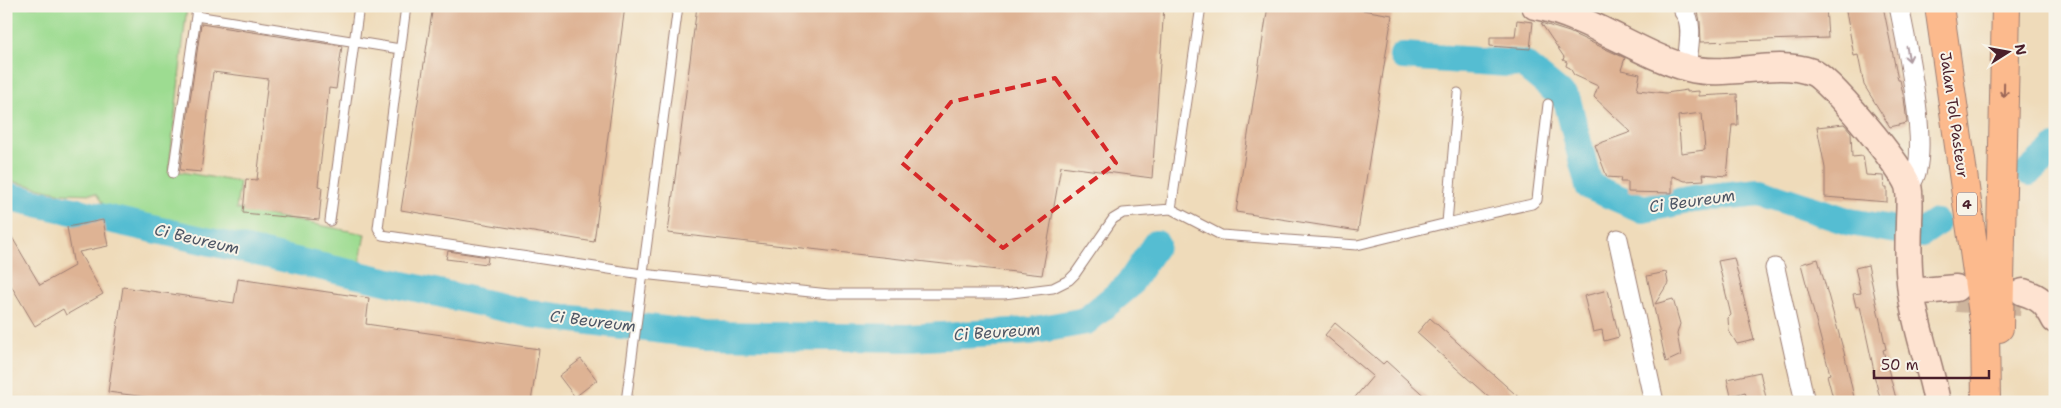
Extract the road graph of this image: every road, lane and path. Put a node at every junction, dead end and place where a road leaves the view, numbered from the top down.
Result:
1 (197, 6) edge
2 (359, 6) edge
3 (406, 6) edge
4 (678, 6) edge
5 (1201, 6) edge
6 (1899, 6) edge
7 (1939, 6) edge
8 (1954, 6) edge
9 (2006, 6) edge
10 (1538, 7) edge
11 (1684, 9) edge
12 (1576, 12) edge
13 (196, 16) junction
14 (354, 42) junction
15 (400, 49) junction
16 (1687, 59) junction
17 (1458, 93) dead end
18 (1548, 104) dead end
19 (172, 173) dead end
20 (1906, 183) junction
21 (1171, 209) junction
22 (330, 221) dead end
23 (1447, 223) junction
24 (1618, 239) dead end
25 (1775, 268) dead end
26 (642, 274) junction
27 (2022, 298) tunnel mouth
28 (2054, 319) edge
29 (1999, 324) junction
30 (627, 399) edge
31 (1654, 402) edge
32 (1805, 402) edge
33 (1937, 402) edge
34 (1986, 402) edge
35 (2001, 402) edge

1 - 13 lane
2 - 14 lane
3 - 15 lane
4 - 26 lane
5 - 21 lane
6 -> 20 street
7 - 34 highway, Jalan Tol Pasteur / 4
8 - 29 highway
9 -> 29 highway
10 - 12 main road
11 - 16 street
12 - 16 main road
13 - 14 lane
13 - 19 lane
14 - 15 lane
14 - 22 lane
15 - 26 lane
16 - 20 main road
17 - 23 lane
18 - 23 lane
20 - 33 main road
21 - 23 lane
21 - 26 lane
24 - 31 street
25 - 32 street
26 - 30 lane
27 - 28 main road
29 - 35 highway

